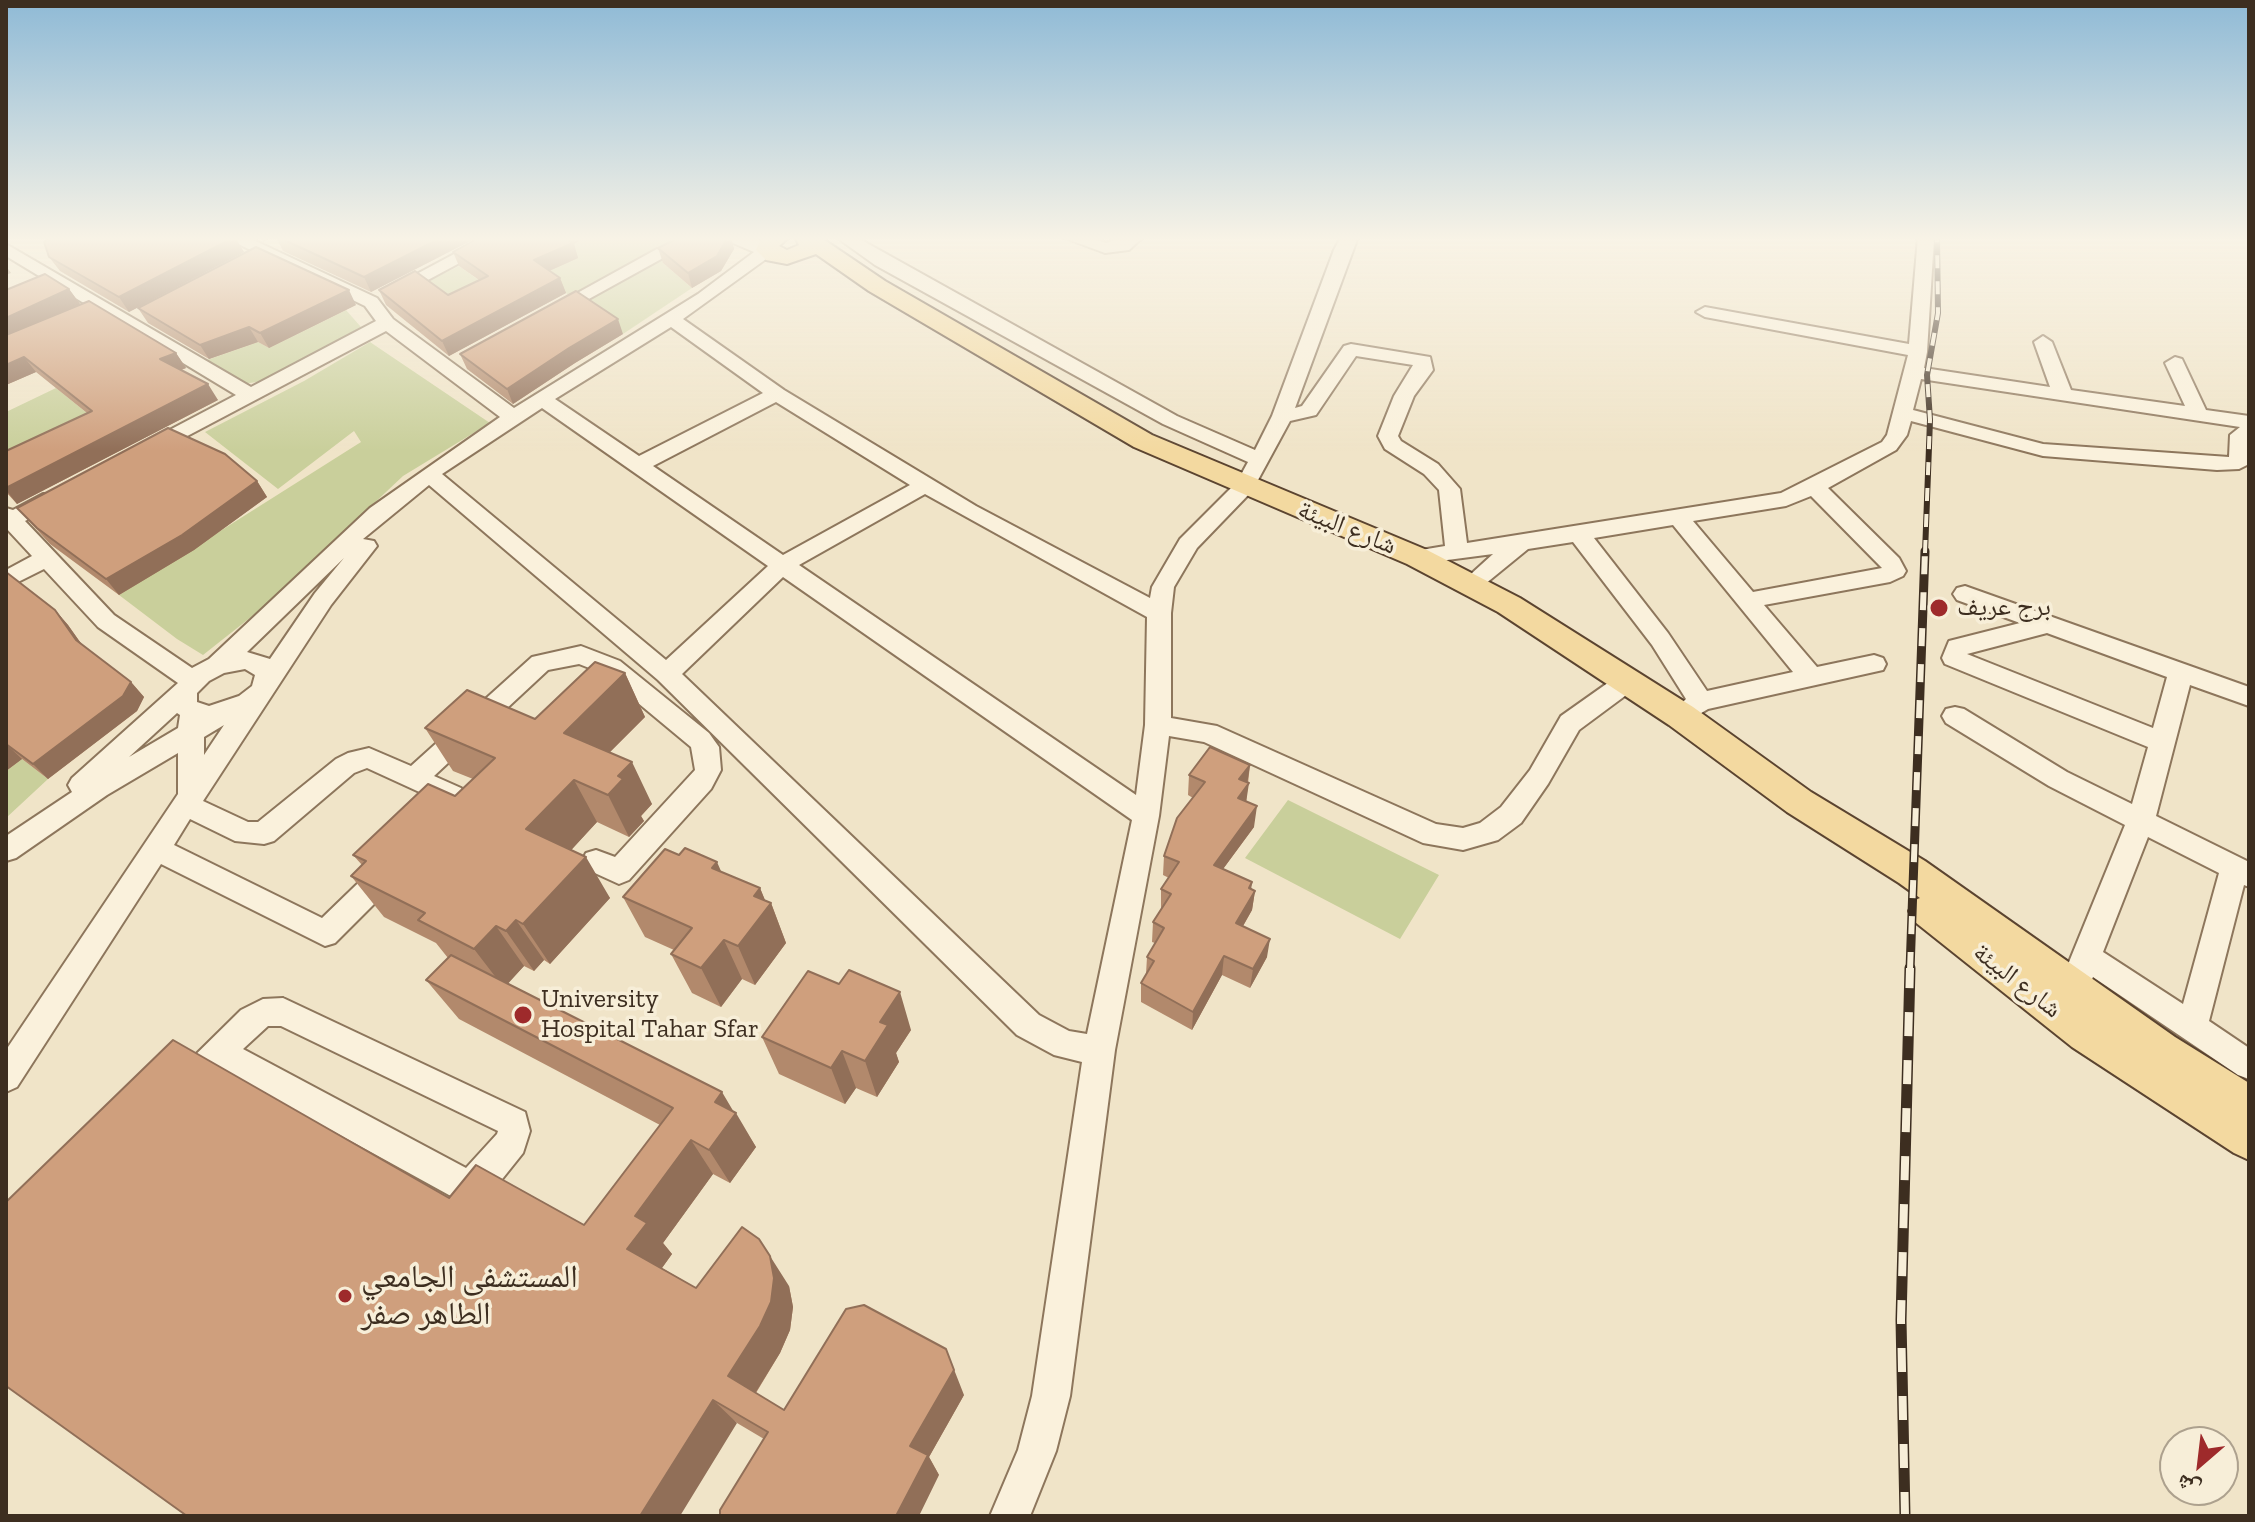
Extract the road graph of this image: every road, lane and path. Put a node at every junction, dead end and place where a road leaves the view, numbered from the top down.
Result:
1 (93, 308) edge
2 (111, 308) edge
3 (376, 308) edge
4 (558, 308) edge
5 (689, 308) edge
6 (915, 308) edge
7 (966, 308) edge
8 (1322, 308) edge
9 (1920, 308) edge
10 (1705, 312) dead end
11 (74, 317) edge
12 (672, 319) junction
13 (387, 323) junction
14 (531, 323) edge
15 (2043, 342) dead end
16 (1915, 362) junction
17 (2175, 363) dead end
18 (777, 394) junction
19 (2063, 394) junction
20 (252, 396) junction
21 (541, 398) junction
22 (1903, 413) junction
23 (2198, 414) junction
24 (1282, 416) junction
25 (513, 417) junction
26 (2249, 422) edge
27 (2249, 430) edge
28 (131, 458) edge
29 (1260, 460) junction
30 (638, 465) junction
31 (429, 474) junction
32 (925, 485) junction
33 (1245, 486) junction
34 (1814, 487) junction
35 (64, 492) edge
36 (1678, 517) junction
37 (8, 518) edge
38 (1579, 534) junction
39 (1521, 543) junction
40 (1457, 552) junction
41 (1417, 557) junction
42 (45, 559) junction
43 (782, 565) junction
44 (6, 580) edge
45 (1471, 584) junction
46 (1965, 594) dead end
47 (1750, 600) junction
48 (1159, 613) junction
49 (2049, 624) junction
50 (1874, 664) dead end
51 (218, 665) junction
52 (2181, 672) junction
53 (667, 674) junction
54 (1811, 677) junction
55 (1628, 681) junction
56 (262, 690) junction
57 (2249, 697) edge
58 (190, 704) junction
59 (1691, 709) junction
60 (1955, 716) dead end
61 (1158, 725) junction
62 (2162, 742) junction
63 (415, 778) junction
64 (189, 802) junction
65 (1799, 802) junction
66 (1146, 816) junction
67 (2140, 823) junction
68 (35, 828) junction
69 (157, 849) junction
70 (6, 850) edge
71 (596, 861) dead end
72 (2242, 872) edge
73 (2079, 973) junction
74 (2192, 1027) junction
75 (1099, 1050) junction
76 (219, 1052) junction
77 (2249, 1065) edge
78 (6, 1077) edge
79 (2249, 1106) edge
80 (163, 1108) edge
81 (2249, 1139) edge
82 (1010, 1516) edge

1 - 11 street
2 - 20 street
3 - 13 street
4 - 14 street
5 - 12 street
6 - 33 main road, شارع البيئة
7 - 29 street
8 - 24 street
9 - 16 street
10 - 16 street
12 - 18 street
12 - 21 street
13 - 20 street
13 - 25 street
15 - 19 street
16 - 19 street
16 - 22 street
17 - 23 street
18 - 30 street
18 - 32 street
19 - 23 street
20 - 28 street
21 - 25 street
21 - 30 street
22 - 27 street
22 - 34 street
23 - 26 street
24 - 29 street
24 - 40 street
25 - 31 street
29 - 33 street
30 - 43 street
31 - 51 street
31 - 53 street
31 - 56 street
32 - 43 street
32 - 48 street
33 - 41 main road, شارع البيئة
33 - 48 street
34 - 36 street
34 - 47 street
35 - 37 street
36 - 38 street
36 - 47 street
37 - 42 street
38 - 39 street
38 - 59 street
39 - 40 street
39 - 45 street
40 - 41 street
41 - 45 main road, شارع البيئة
42 - 44 street
42 - 58 street
43 - 53 street
43 - 66 street
45 - 55 main road, شارع البيئة
46 - 49 street
47 - 54 street
48 - 61 street
49 - 52 street
49 - 62 street
50 - 54 street
51 - 56 street
51 - 58 street
52 - 57 street
52 - 62 street
53 - 75 street
54 - 59 street
55 - 59 main road, شارع البيئة
55 - 61 street
56 - 58 street
56 - 64 street
58 - 64 street
58 - 68 street
58 - 68 street
59 - 65 main road, شارع البيئة
60 - 67 street
61 - 66 street
62 - 67 street
63 - 64 street
63 - 69 street
63 - 71 street
64 - 69 street
65 - 73 main road, شارع البيئة
65 - 81 main road, شارع البيئة
66 - 75 street
67 - 72 street
67 - 73 street
68 - 70 street
69 - 78 street
72 - 74 street
73 - 74 street
73 - 79 main road, شارع البيئة
74 - 77 street
75 - 82 street
76 - 76 street
76 - 80 street

